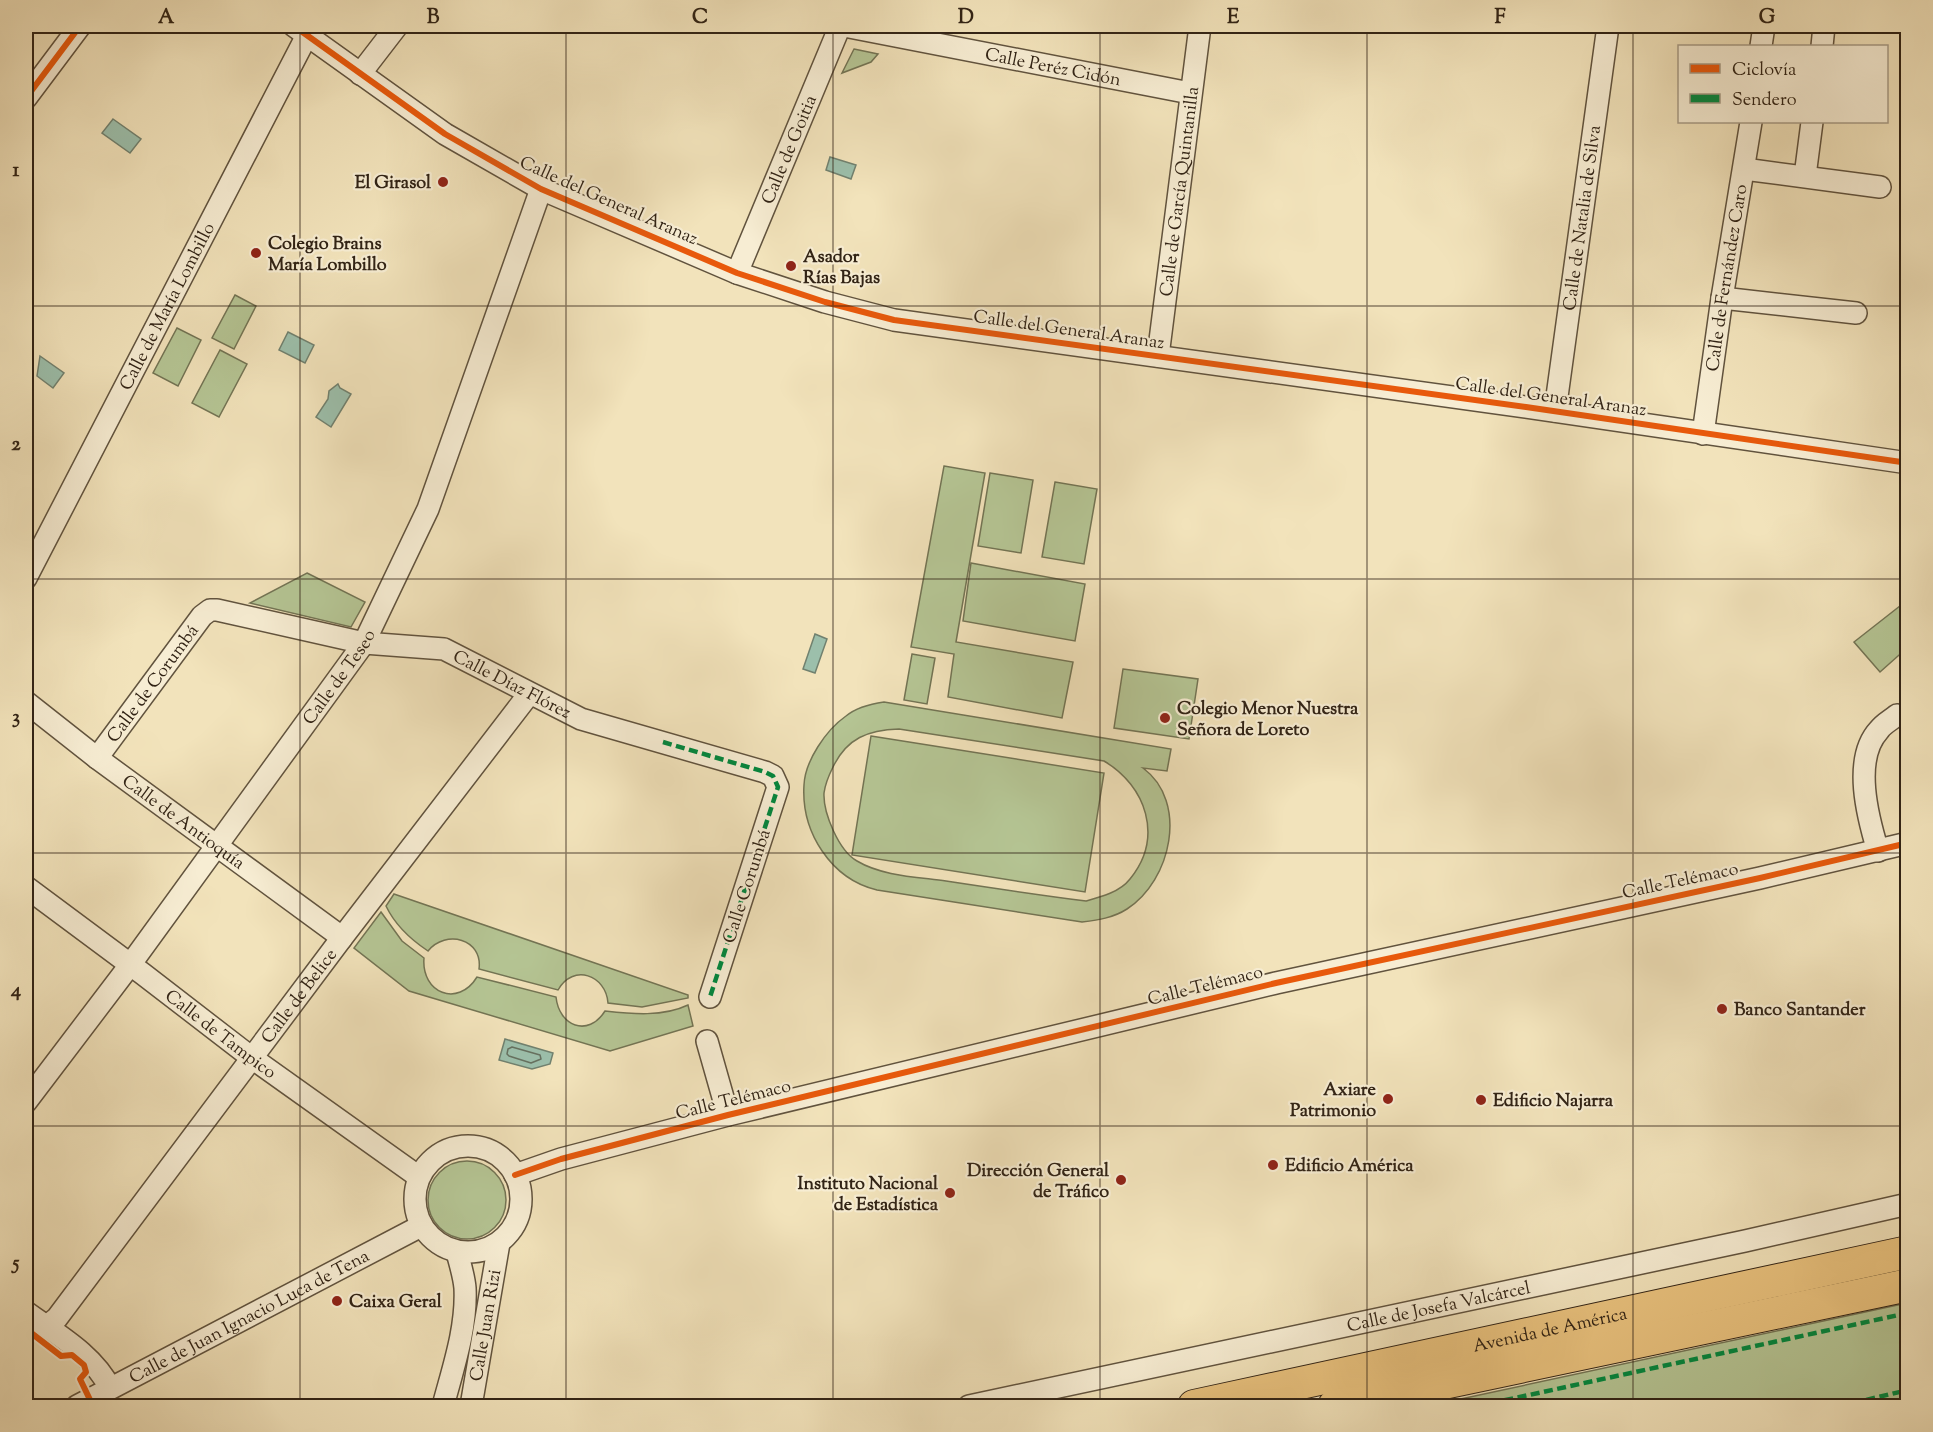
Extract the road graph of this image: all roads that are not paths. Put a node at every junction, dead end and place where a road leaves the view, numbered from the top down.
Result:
1 (80, 26) edge
2 (398, 26) edge
3 (842, 26) edge
4 (1200, 26) edge
5 (1608, 26) edge
6 (1764, 26) edge
7 (1824, 26) edge
8 (300, 30) edge
9 (1761, 45) edge
10 (1822, 45) edge
11 (360, 74) junction
12 (1190, 93) junction
13 (26, 98) edge
14 (1750, 123) edge
15 (1812, 123) edge
16 (1743, 169) junction
17 (1805, 176) junction
18 (1880, 187) dead end
19 (541, 189) junction
20 (737, 273) junction
21 (1722, 298) junction
22 (1856, 313) dead end
23 (1158, 356) junction
24 (1555, 411) junction
25 (1703, 434) junction
26 (1908, 463) edge
27 (26, 578) edge
28 (210, 610) joint
29 (364, 643) junction
30 (530, 694) junction
31 (26, 702) edge
32 (1897, 716) dead end
33 (97, 758) junction
34 (773, 776) joint
35 (1908, 843) edge
36 (216, 846) junction
37 (1878, 851) junction
38 (26, 887) edge
39 (341, 939) junction
40 (130, 964) junction
41 (710, 997) dead end
42 (707, 1041) dead end
43 (252, 1058) junction
44 (26, 1102) edge
45 (728, 1115) junction
46 (515, 1175) junction
47 (419, 1177) junction
48 (1908, 1204) edge
49 (421, 1226) junction
50 (499, 1242) junction
51 (457, 1252) junction
52 (1908, 1252) edge
53 (1908, 1285) edge
54 (26, 1312) edge
55 (46, 1327) junction
56 (111, 1388) junction
57 (77, 1407) edge
58 (443, 1407) edge
59 (471, 1407) edge
60 (969, 1407) edge
61 (1194, 1407) edge
62 (1334, 1407) edge

1 - 13 street
2 - 11 street
3 - 12 street, Calle Peréz Cidón
3 - 20 street, Calle de Goitia
4 - 12 street, Calle de García Quintanilla
5 - 24 street, Calle de Natalia de Silva
6 - 9 street
7 - 10 street
8 - 11 street, Calle del General Aranaz
8 - 27 street, Calle de María Lombillo
11 - 19 street, Calle del General Aranaz
12 - 23 street, Calle de García Quintanilla
14 - 16 street, Calle de Fernández Caro
15 - 17 street
16 - 17 street
16 - 21 street, Calle de Fernández Caro
17 - 18 street
19 - 20 street, Calle del General Aranaz
19 - 29 street, Calle de Teseo
20 - 23 street, Calle del General Aranaz
21 - 22 street
21 - 25 street, Calle de Fernández Caro
23 - 24 street, Calle del General Aranaz
24 - 25 street, Calle del General Aranaz
25 - 26 street, Calle del General Aranaz
28 - 29 street, Calle Díaz Flórez
28 - 33 street, Calle de Corumbá
29 - 30 street, Calle Díaz Flórez
29 - 36 street, Calle de Teseo
30 - 34 street, Calle Díaz Flórez
30 - 39 street, Calle de Belice
31 - 33 street, Calle de Antioquía
32 - 37 street
33 - 36 street, Calle de Antioquía
34 - 41 street, Calle Corumbá
35 - 37 street, Calle Telémaco
36 - 39 street, Calle de Antioquía
36 - 40 street, Calle de Teseo
37 - 45 street, Calle Telémaco
38 - 40 street, Calle de Tampico
39 - 43 street, Calle de Belice
40 - 43 street, Calle de Tampico
40 - 44 street, Calle de Teseo
42 - 45 street
43 - 47 street, Calle de Tampico
43 - 55 street, Calle de Belice
45 - 46 street, Calle Telémaco
46 - 47 street
46 - 50 street
47 - 49 street
48 - 60 street, Calle de Josefa Valcárcel
49 - 51 street
49 - 56 street, Calle de Juan Ignacio Luca de Tena
50 - 51 street
50 - 59 street, Calle Juan Rizi
51 - 58 street, Calle Juan Rizi
52 - 61 highway, Avenida de América
53 - 62 highway, Avenida de América
54 - 55 street
55 - 56 street
56 - 57 street, Calle de Juan Ignacio Luca de Tena

